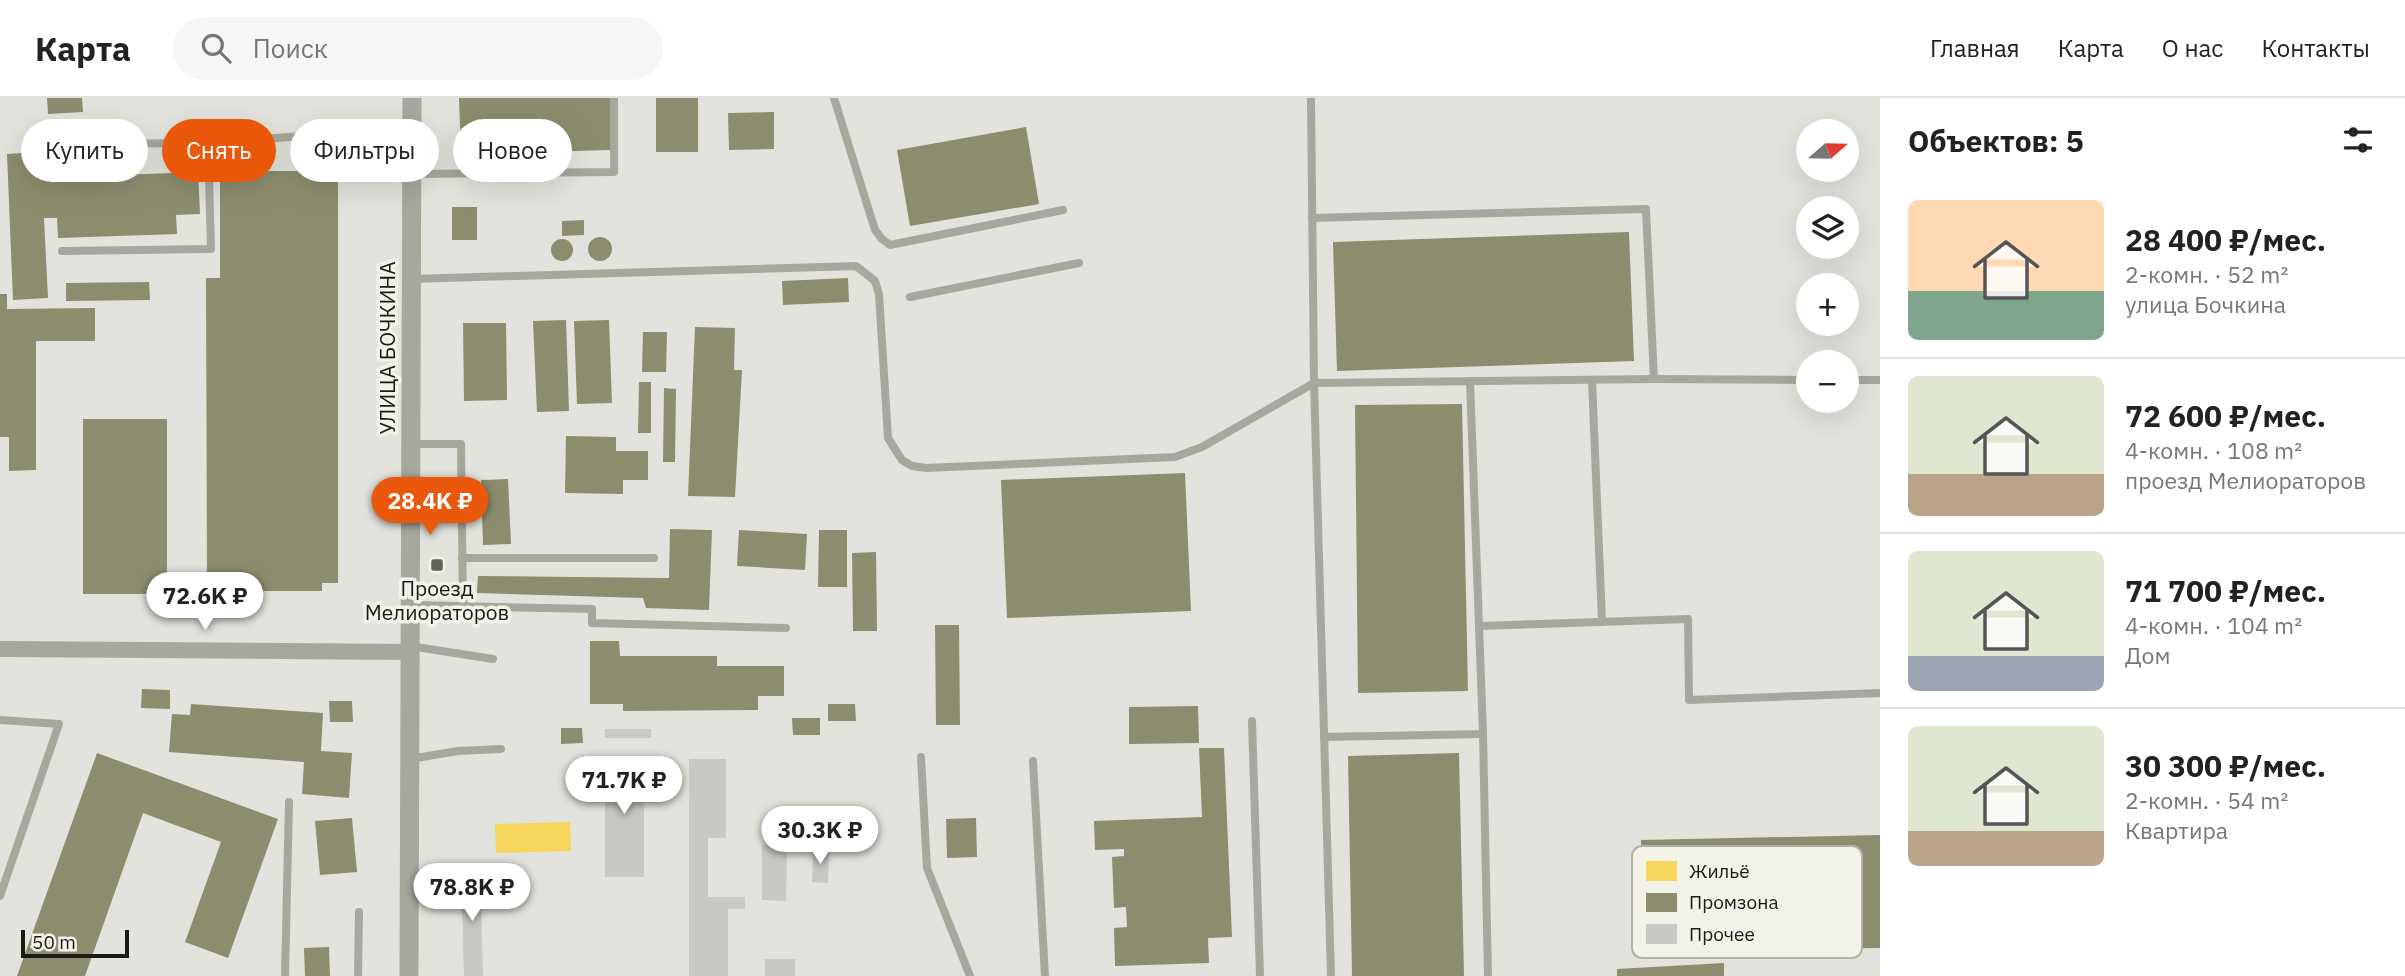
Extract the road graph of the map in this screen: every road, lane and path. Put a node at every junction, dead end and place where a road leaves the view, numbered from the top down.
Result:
1 (412, 98) edge
2 (614, 98) edge
3 (834, 98) edge
4 (1311, 98) edge
5 (412, 119) edge
6 (439, 174) edge
7 (209, 182) edge
8 (412, 182) edge
9 (1063, 210) dead end
10 (1312, 218) junction
11 (62, 251) dead end
12 (1079, 263) dead end
13 (411, 279) junction
14 (910, 297) dead end
15 (1654, 379) junction
16 (1592, 380) junction
17 (1796, 380) edge
18 (1859, 380) edge
19 (1880, 380) edge
20 (1470, 381) junction
21 (1314, 383) junction
22 (410, 444) junction
23 (462, 558) junction
24 (654, 558) dead end
25 (410, 605) junction
26 (463, 606) junction
27 (1602, 622) junction
28 (1479, 626) junction
29 (786, 628) dead end
30 (0, 649) edge
31 (410, 649) junction
32 (493, 659) dead end
33 (1880, 693) edge
34 (0, 720) edge
35 (1252, 721) dead end
36 (1483, 734) junction
37 (1324, 737) junction
38 (501, 749) dead end
39 (921, 757) dead end
40 (410, 759) junction
41 (1033, 761) dead end
42 (289, 802) dead end
43 (0, 896) edge
44 (359, 912) dead end
45 (285, 976) edge
46 (358, 976) edge
47 (409, 976) edge
48 (970, 976) edge
49 (1045, 976) edge
50 (1260, 976) edge
51 (1331, 976) edge
52 (1488, 976) edge

1 - 5 street, УЛИЦА БОЧКИНА
2 - 6 lane
3 - 9 lane
4 - 10 lane
7 - 11 lane
8 - 13 street, УЛИЦА БОЧКИНА
10 - 15 lane
10 - 21 lane
12 - 14 lane
13 - 21 lane
13 - 22 street, УЛИЦА БОЧКИНА
15 - 16 lane
15 - 17 lane
16 - 20 lane
16 - 27 lane
18 - 19 lane
20 - 21 lane
20 - 28 lane
21 - 37 lane
22 - 23 lane
22 - 25 street, УЛИЦА БОЧКИНА
23 - 24 lane
23 - 26 lane
25 - 26 lane
25 - 31 street, УЛИЦА БОЧКИНА
26 - 29 lane
27 - 28 lane
27 - 33 lane
28 - 36 lane
30 - 31 street
31 - 32 lane
31 - 40 street, УЛИЦА БОЧКИНА
34 - 43 lane
35 - 50 lane
36 - 37 lane
36 - 52 lane
37 - 51 lane
38 - 40 lane
39 - 48 lane
40 - 47 street, УЛИЦА БОЧКИНА
41 - 49 lane
42 - 45 lane
44 - 46 lane

